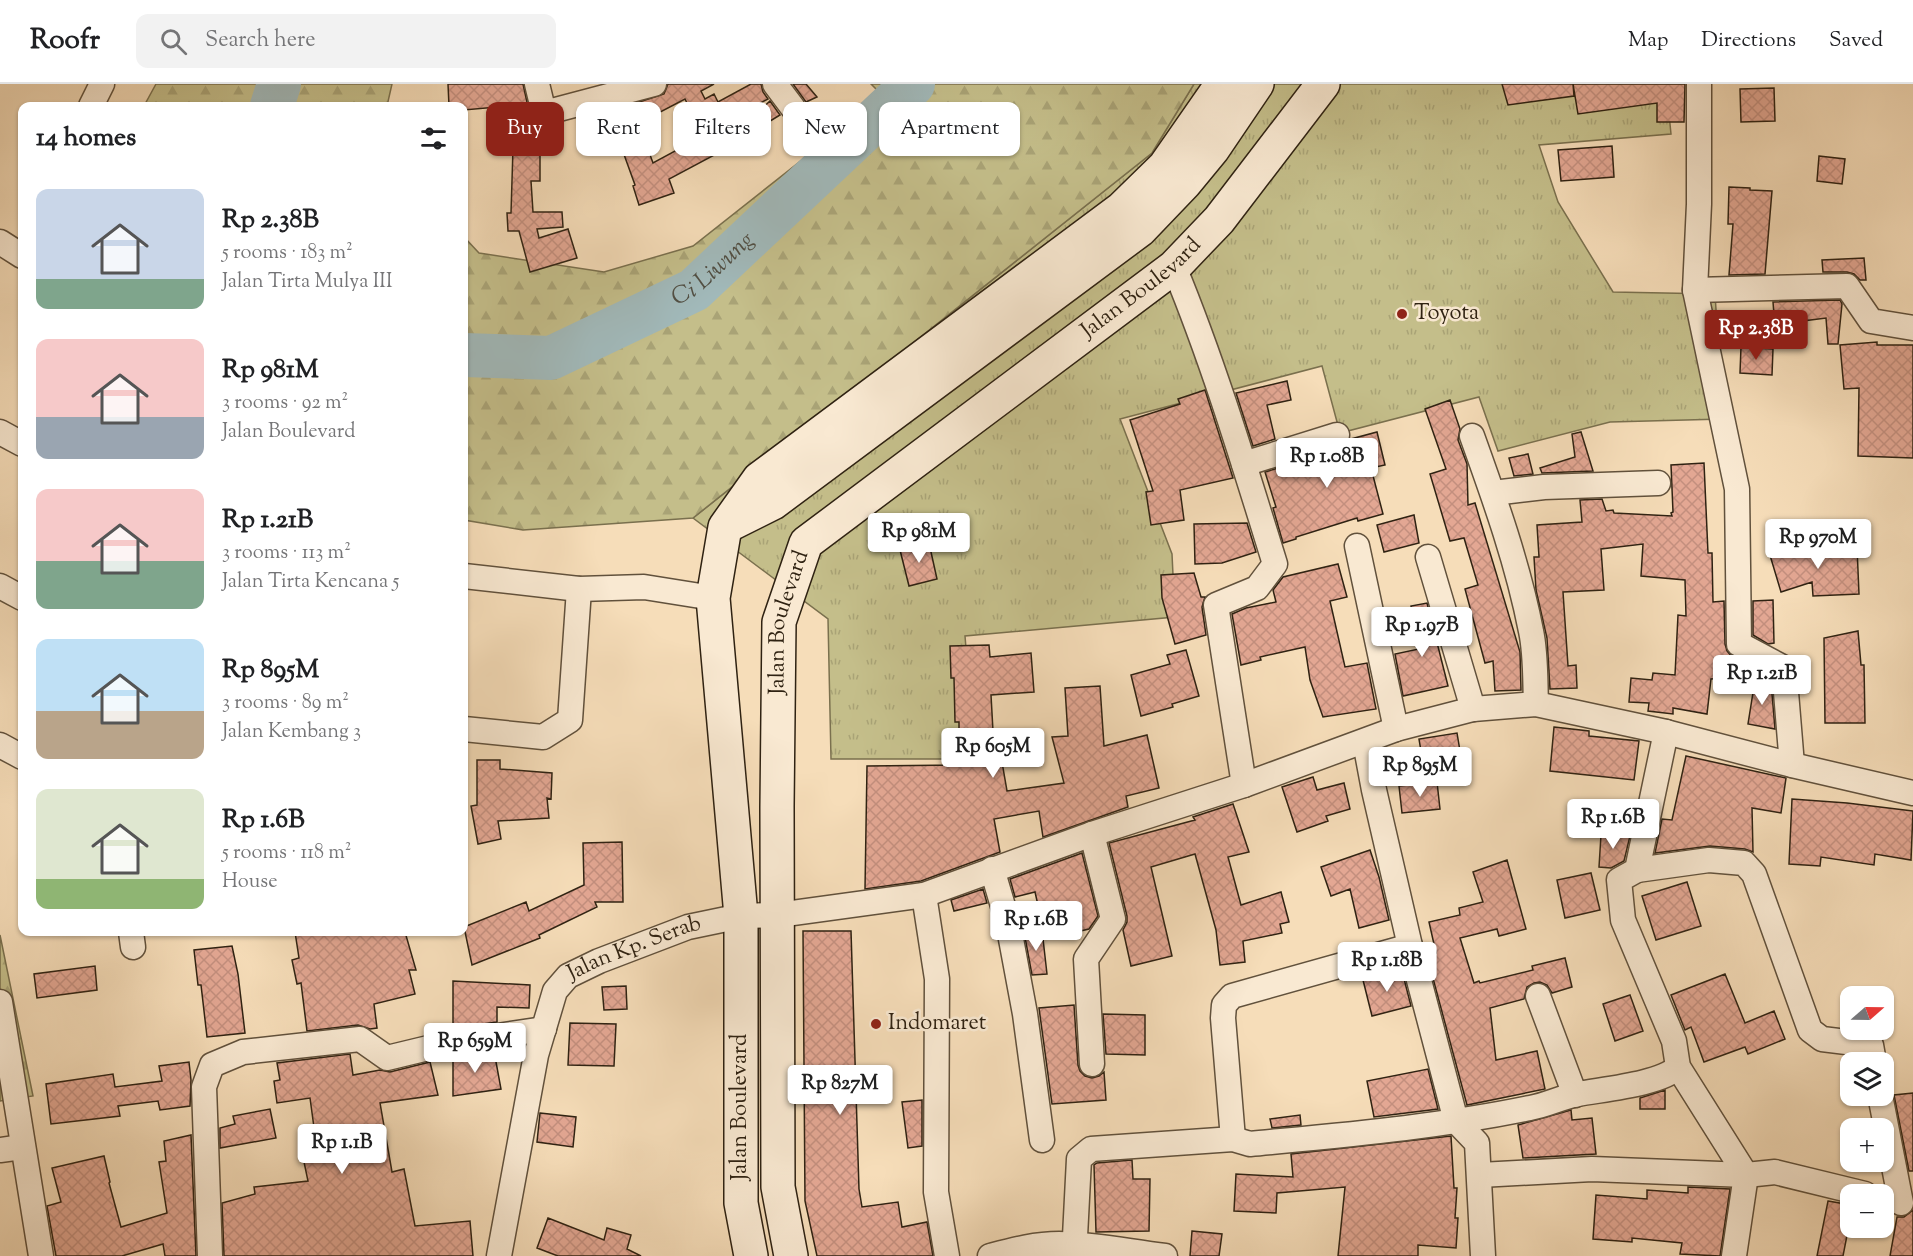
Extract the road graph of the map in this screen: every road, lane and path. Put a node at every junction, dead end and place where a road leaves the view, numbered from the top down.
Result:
1 (102, 84) edge
2 (537, 84) edge
3 (655, 84) edge
4 (776, 84) edge
5 (1222, 84) edge
6 (1257, 84) edge
7 (1323, 84) edge
8 (1698, 84) edge
9 (93, 102) edge
10 (789, 102) edge
11 (1174, 267) junction
12 (1695, 290) junction
13 (1913, 328) edge
14 (0, 432) edge
15 (1337, 435) dead end
16 (1472, 436) dead end
17 (18, 442) edge
18 (1244, 464) junction
19 (1658, 483) dead end
20 (1493, 493) junction
21 (725, 527) junction
22 (1357, 546) dead end
23 (1428, 557) dead end
24 (468, 576) edge
25 (0, 586) edge
26 (579, 589) junction
27 (18, 596) edge
28 (713, 598) junction
29 (1536, 704) junction
30 (1473, 709) junction
31 (468, 729) edge
32 (1396, 729) junction
33 (1666, 732) junction
34 (1365, 742) junction
35 (0, 745) edge
36 (18, 755) edge
37 (1792, 765) junction
38 (1244, 785) junction
39 (1913, 793) edge
40 (1092, 834) junction
41 (993, 869) junction
42 (1637, 870) junction
43 (924, 895) junction
44 (778, 915) junction
45 (741, 916) junction
46 (1410, 946) junction
47 (1538, 996) dead end
48 (0, 1002) edge
49 (544, 1029) junction
50 (1872, 1052) edge
51 (1092, 1064) dead end
52 (1678, 1067) junction
53 (1575, 1095) junction
54 (1882, 1106) edge
55 (1456, 1121) junction
56 (1233, 1139) junction
57 (1042, 1140) dead end
58 (11, 1149) edge
59 (1480, 1175) junction
60 (1746, 1175) junction
61 (1840, 1188) edge
62 (1899, 1203) edge
63 (1075, 1250) edge
64 (40, 1256) edge
65 (210, 1256) edge
66 (499, 1256) edge
67 (751, 1256) edge
68 (791, 1256) edge
69 (947, 1256) edge
70 (990, 1256) edge
71 (1165, 1256) edge
72 (1483, 1256) edge
73 (1734, 1256) edge

1 - 9 street
2 - 3 street
4 - 10 street
5 - 21 main road, Jalan Boulevard
6 - 21 main road, Jalan Boulevard
7 - 11 main road, Jalan Boulevard
8 - 12 street
11 - 18 street
11 - 44 main road, Jalan Boulevard
12 - 13 street
12 - 37 street
14 - 17 street
15 - 18 street
16 - 20 street
18 - 38 street
19 - 20 street
20 - 29 street
21 - 28 main road, Jalan Boulevard
22 - 32 street
23 - 30 street
24 - 26 street
25 - 27 street
26 - 28 street
26 - 31 street
28 - 45 main road, Jalan Boulevard
29 - 30 street, Jalan Kp. Serab
29 - 33 street, Jalan Kp. Serab
30 - 32 street, Jalan Kp. Serab
32 - 34 street, Jalan Kp. Serab
33 - 37 street, Jalan Kp. Serab
33 - 42 street
34 - 38 street, Jalan Kp. Serab
34 - 46 street
35 - 36 street
37 - 39 street, Jalan Kp. Serab
38 - 40 street, Jalan Kp. Serab
40 - 41 street, Jalan Kp. Serab
40 - 51 street
41 - 43 street, Jalan Kp. Serab
41 - 57 street
42 - 50 street
42 - 52 street
43 - 44 street, Jalan Kp. Serab
43 - 69 street
44 - 45 street, Jalan Kp. Serab
44 - 68 main road, Jalan Boulevard
45 - 49 street, Jalan Kp. Serab
45 - 67 main road, Jalan Boulevard
46 - 55 street
46 - 56 street
47 - 53 street
48 - 58 street
49 - 65 street
49 - 66 street, Jalan Kp. Serab
52 - 53 street
52 - 60 street
53 - 55 street
54 - 62 street
55 - 56 street
55 - 59 street
56 - 63 street
58 - 64 street
59 - 60 street
59 - 72 street
60 - 61 street
60 - 73 street
63 - 70 street
63 - 71 street

